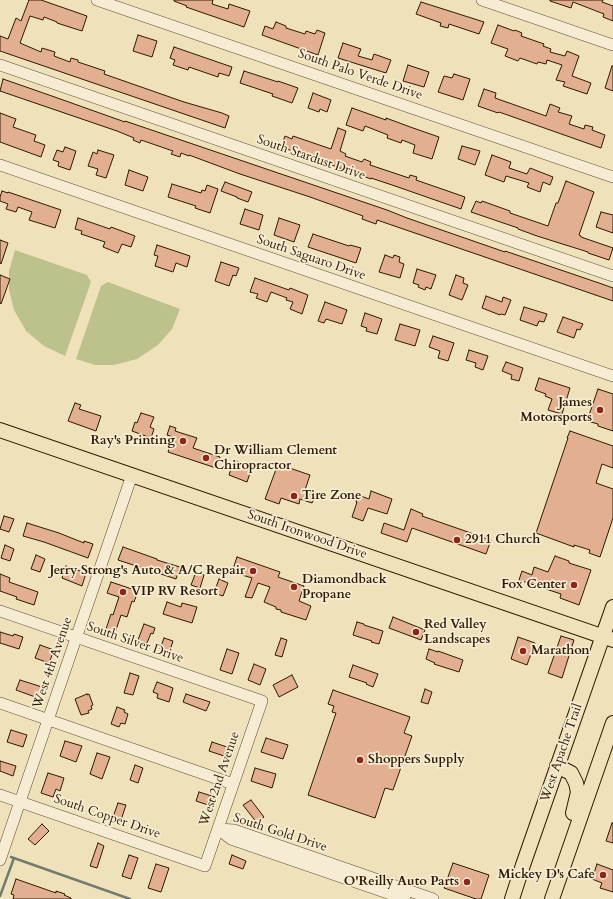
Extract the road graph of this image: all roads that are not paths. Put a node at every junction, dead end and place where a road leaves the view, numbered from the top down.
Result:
1 (98, 0) edge
2 (482, 0) edge
3 (613, 45) edge
4 (0, 65) edge
5 (0, 165) edge
6 (613, 177) edge
7 (613, 276) edge
8 (613, 376) edge
9 (0, 430) edge
10 (132, 475) junction
11 (613, 607) edge
12 (0, 611) edge
13 (77, 638) junction
14 (608, 638) edge
15 (262, 701) joint
16 (0, 703) edge
17 (48, 720) junction
18 (613, 723) edge
19 (558, 766) junction
20 (233, 784) junction
21 (0, 795) edge
22 (20, 802) junction
23 (218, 829) junction
24 (284, 853) junction
25 (0, 860) edge
26 (205, 866) joint
27 (558, 883) junction
28 (405, 899) edge
29 (432, 899) edge
30 (512, 899) edge
31 (552, 899) edge

1 - 6 street, South Palo Verde Drive
2 - 3 street
4 - 7 street, South Stardust Drive
5 - 8 street, South Saguaro Drive
9 - 10 main road, South Ironwood Drive
10 - 13 street, West 4th Avenue
10 - 14 main road, South Ironwood Drive
11 - 14 main road, West Apache Trail
12 - 13 street, South Silver Drive
13 - 15 street, South Silver Drive
13 - 17 street, West 4th Avenue
14 - 19 main road, West Apache Trail
15 - 20 street, West 2nd Avenue
16 - 17 street
17 - 20 street
17 - 22 street, West 4th Avenue
18 - 27 main road
19 - 27 main road
19 - 30 main road, West Apache Trail
20 - 23 street, West 2nd Avenue
21 - 22 street, South Copper Drive
22 - 25 street, West 4th Avenue
22 - 26 street, South Copper Drive
23 - 24 street, South Gold Drive
23 - 26 street, West 2nd Avenue
24 - 28 street, South Gold Drive
24 - 29 street, South Gold Drive
27 - 31 main road

